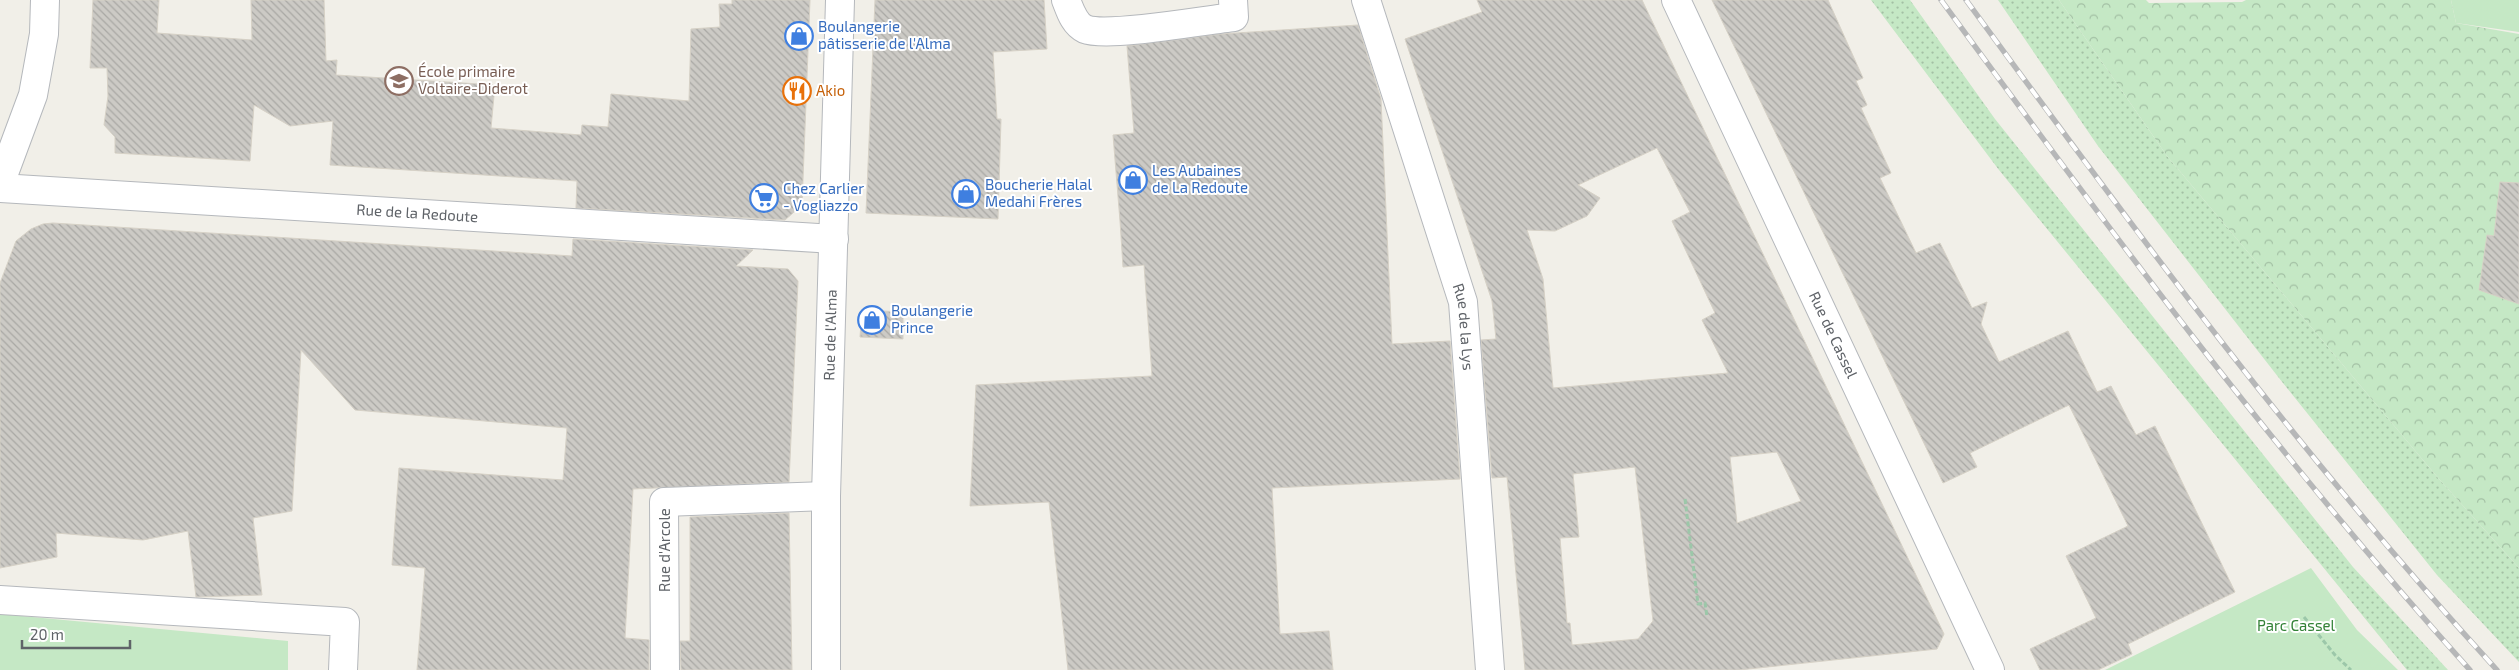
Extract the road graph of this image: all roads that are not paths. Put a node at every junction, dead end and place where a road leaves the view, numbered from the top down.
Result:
1 (45, 0) edge
2 (840, 0) edge
3 (1066, 0) edge
4 (1233, 0) edge
5 (1366, 0) edge
6 (1676, 0) edge
7 (0, 184) edge
8 (0, 188) edge
9 (834, 239) junction
10 (826, 496) junction
11 (0, 600) edge
12 (343, 670) edge
13 (666, 670) edge
14 (826, 670) edge
15 (1490, 670) edge
16 (1989, 670) edge

1 - 7 street
2 - 9 street, Rue de l'Alma
3 - 4 street
5 - 15 street, Rue de la Lys
6 - 16 street, Rue de Cassel
8 - 9 street, Rue de la Redoute
9 - 10 street, Rue de l'Alma
10 - 13 street, Rue d'Arcole
10 - 14 street, Rue de l'Alma
11 - 12 street

